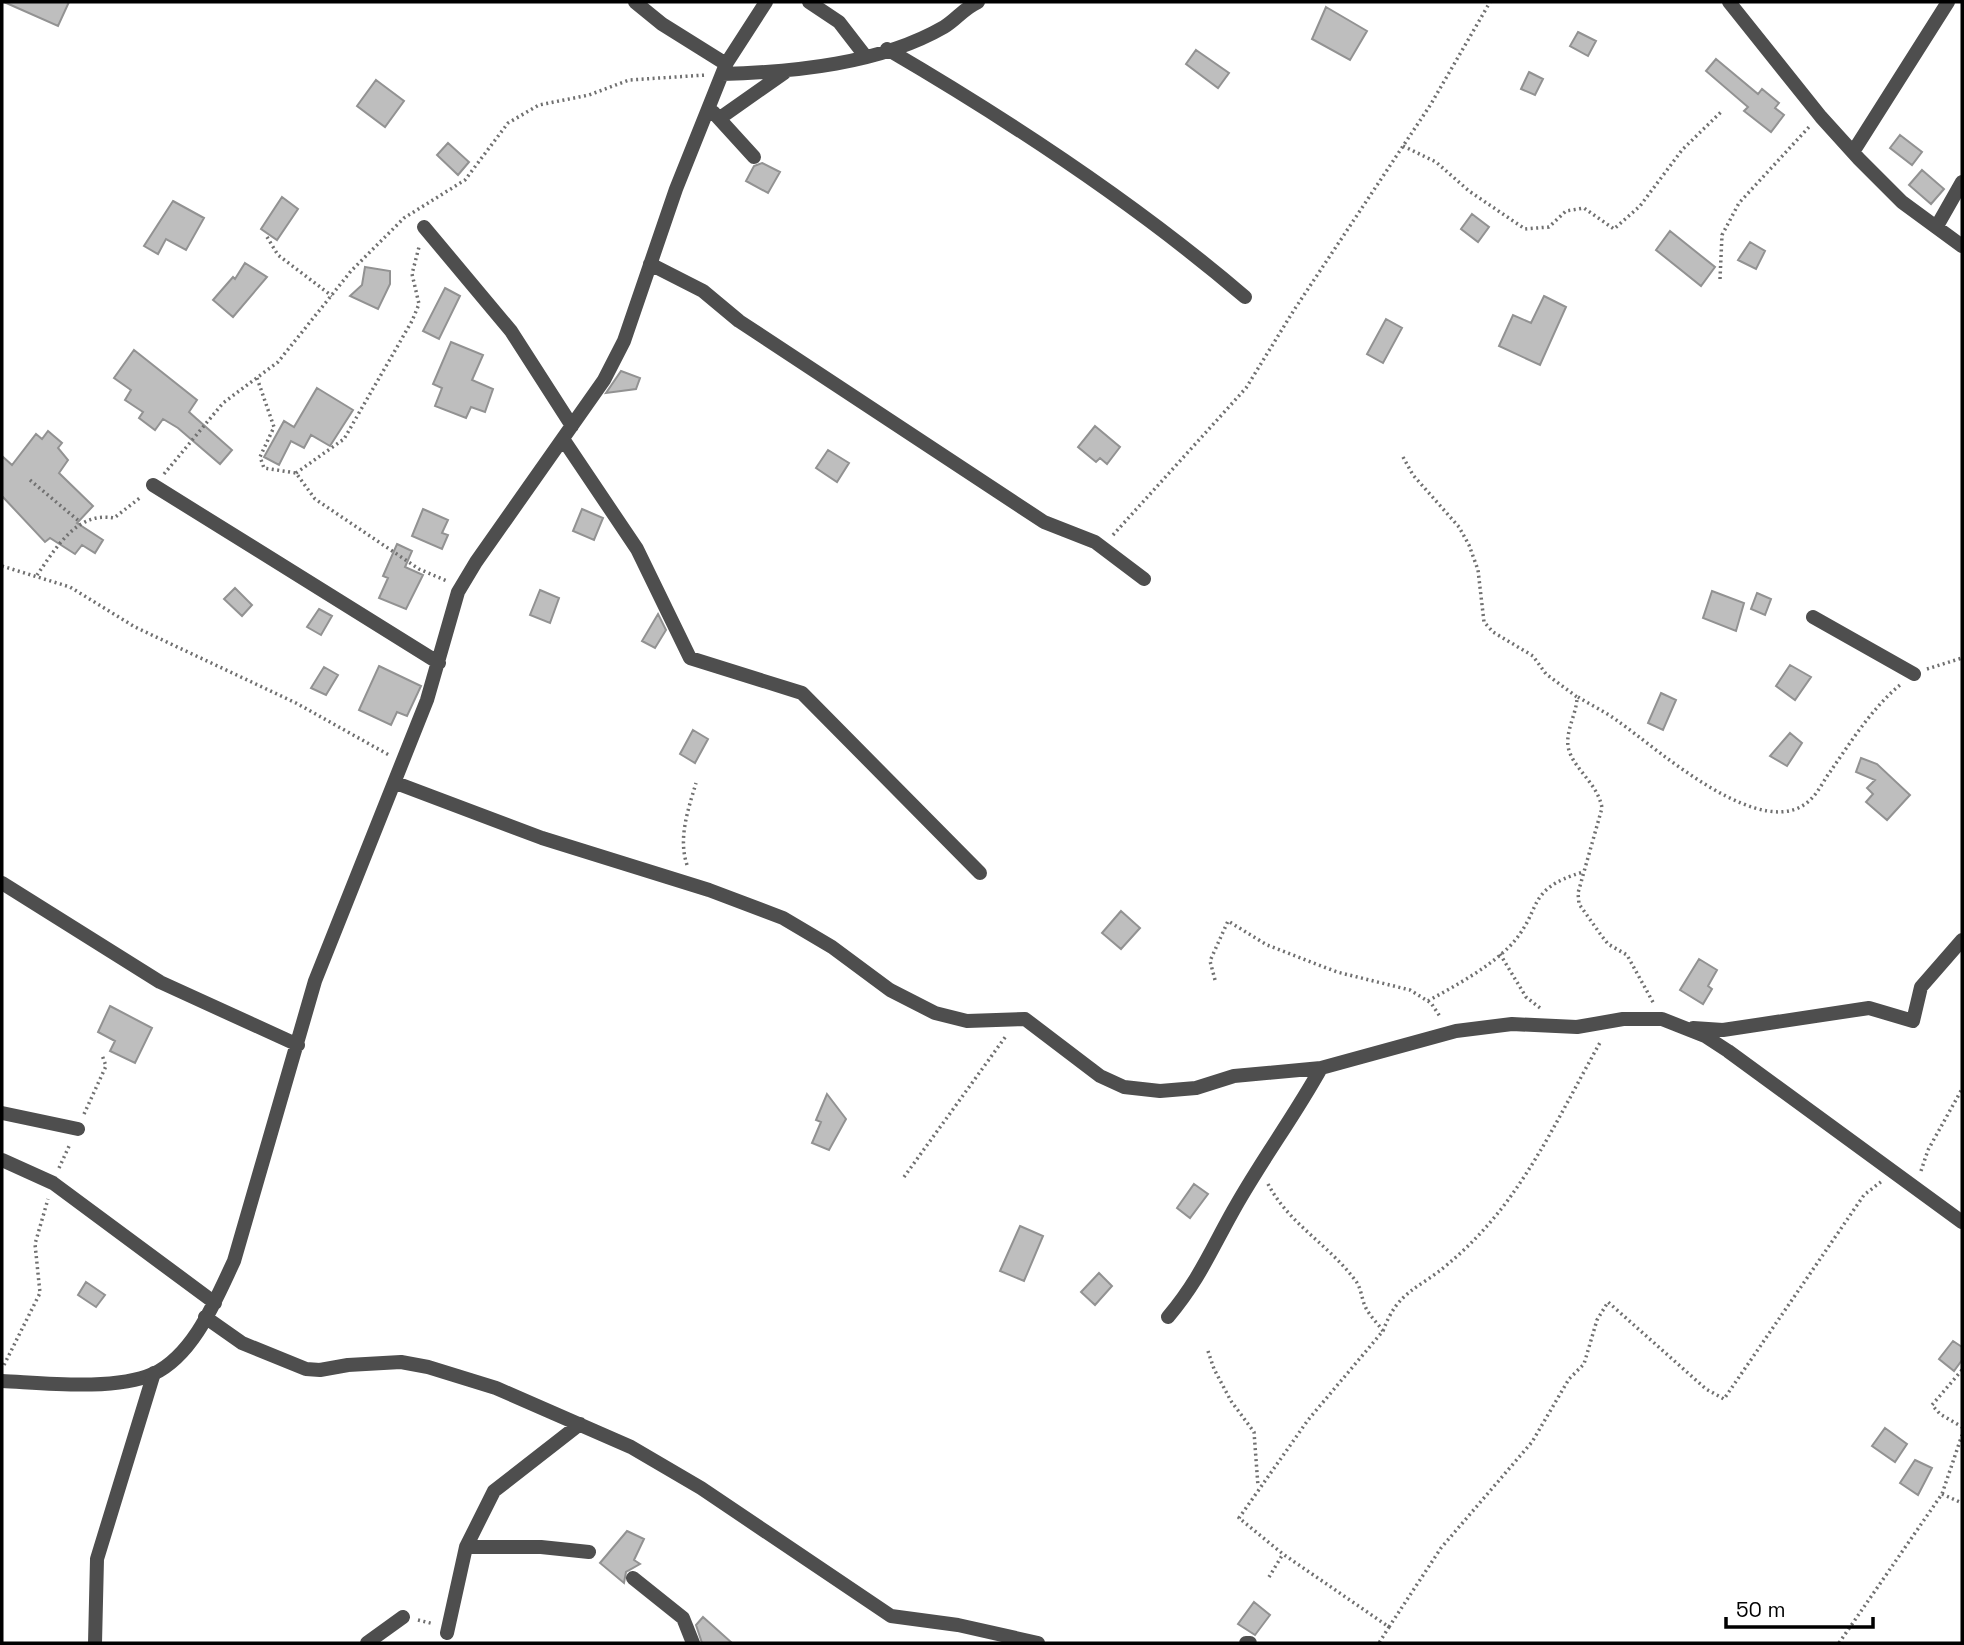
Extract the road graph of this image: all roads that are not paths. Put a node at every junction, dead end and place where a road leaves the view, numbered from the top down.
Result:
1 (635, 2) edge
2 (766, 2) edge
3 (810, 2) edge
4 (978, 2) edge
5 (1729, 2) edge
6 (1948, 2) edge
7 (887, 49) junction
8 (866, 57) junction
9 (724, 69) junction
10 (790, 70) junction
11 (714, 113) junction
12 (1853, 152) junction
13 (754, 157) dead end
14 (1962, 183) edge
15 (1937, 226) junction
16 (424, 227) road end
17 (1962, 246) edge
18 (650, 264) junction
19 (1245, 297) dead end
20 (572, 426) junction
21 (562, 439) junction
22 (153, 485) road end
23 (1144, 579) dead end
24 (1813, 617) dead end
25 (439, 663) junction
26 (1914, 674) road end
27 (396, 783) junction
28 (980, 873) dead end
29 (2, 883) edge
30 (1962, 940) edge
31 (1685, 1027) junction
32 (298, 1045) junction
33 (1321, 1068) junction
34 (2, 1113) edge
35 (78, 1129) road end
36 (2, 1160) edge
37 (1962, 1222) edge
38 (215, 1303) junction
39 (205, 1317) junction
40 (1168, 1317) dead end
41 (154, 1373) junction
42 (2, 1381) edge
43 (580, 1424) junction
44 (466, 1547) junction
45 (589, 1552) dead end
46 (633, 1578) dead end
47 (403, 1617) dead end
48 (447, 1633) dead end
49 (94, 1643) edge
50 (367, 1643) edge
51 (693, 1643) edge
52 (1038, 1643) edge

1 - 9 street
2 - 9 street
3 - 8 street
4 - 7 street
5 - 12 street
6 - 12 street
7 - 8 street
7 - 19 street
8 - 10 street
9 - 10 street
9 - 11 street
10 - 11 street
11 - 13 street
11 - 18 street
12 - 15 street
14 - 15 street
15 - 17 street
16 - 20 street
18 - 20 street
18 - 23 street
20 - 21 street
21 - 25 street
21 - 28 street
22 - 25 street
24 - 26 street
25 - 27 street
27 - 32 street
27 - 33 street
29 - 32 street
30 - 31 street
31 - 33 street
31 - 37 street
32 - 38 street
33 - 40 street
34 - 35 street
36 - 38 street
38 - 39 street
39 - 41 street
39 - 43 street
41 - 42 street
41 - 49 street
43 - 44 street
43 - 52 street
44 - 45 street
44 - 48 street
46 - 51 street
47 - 50 street

